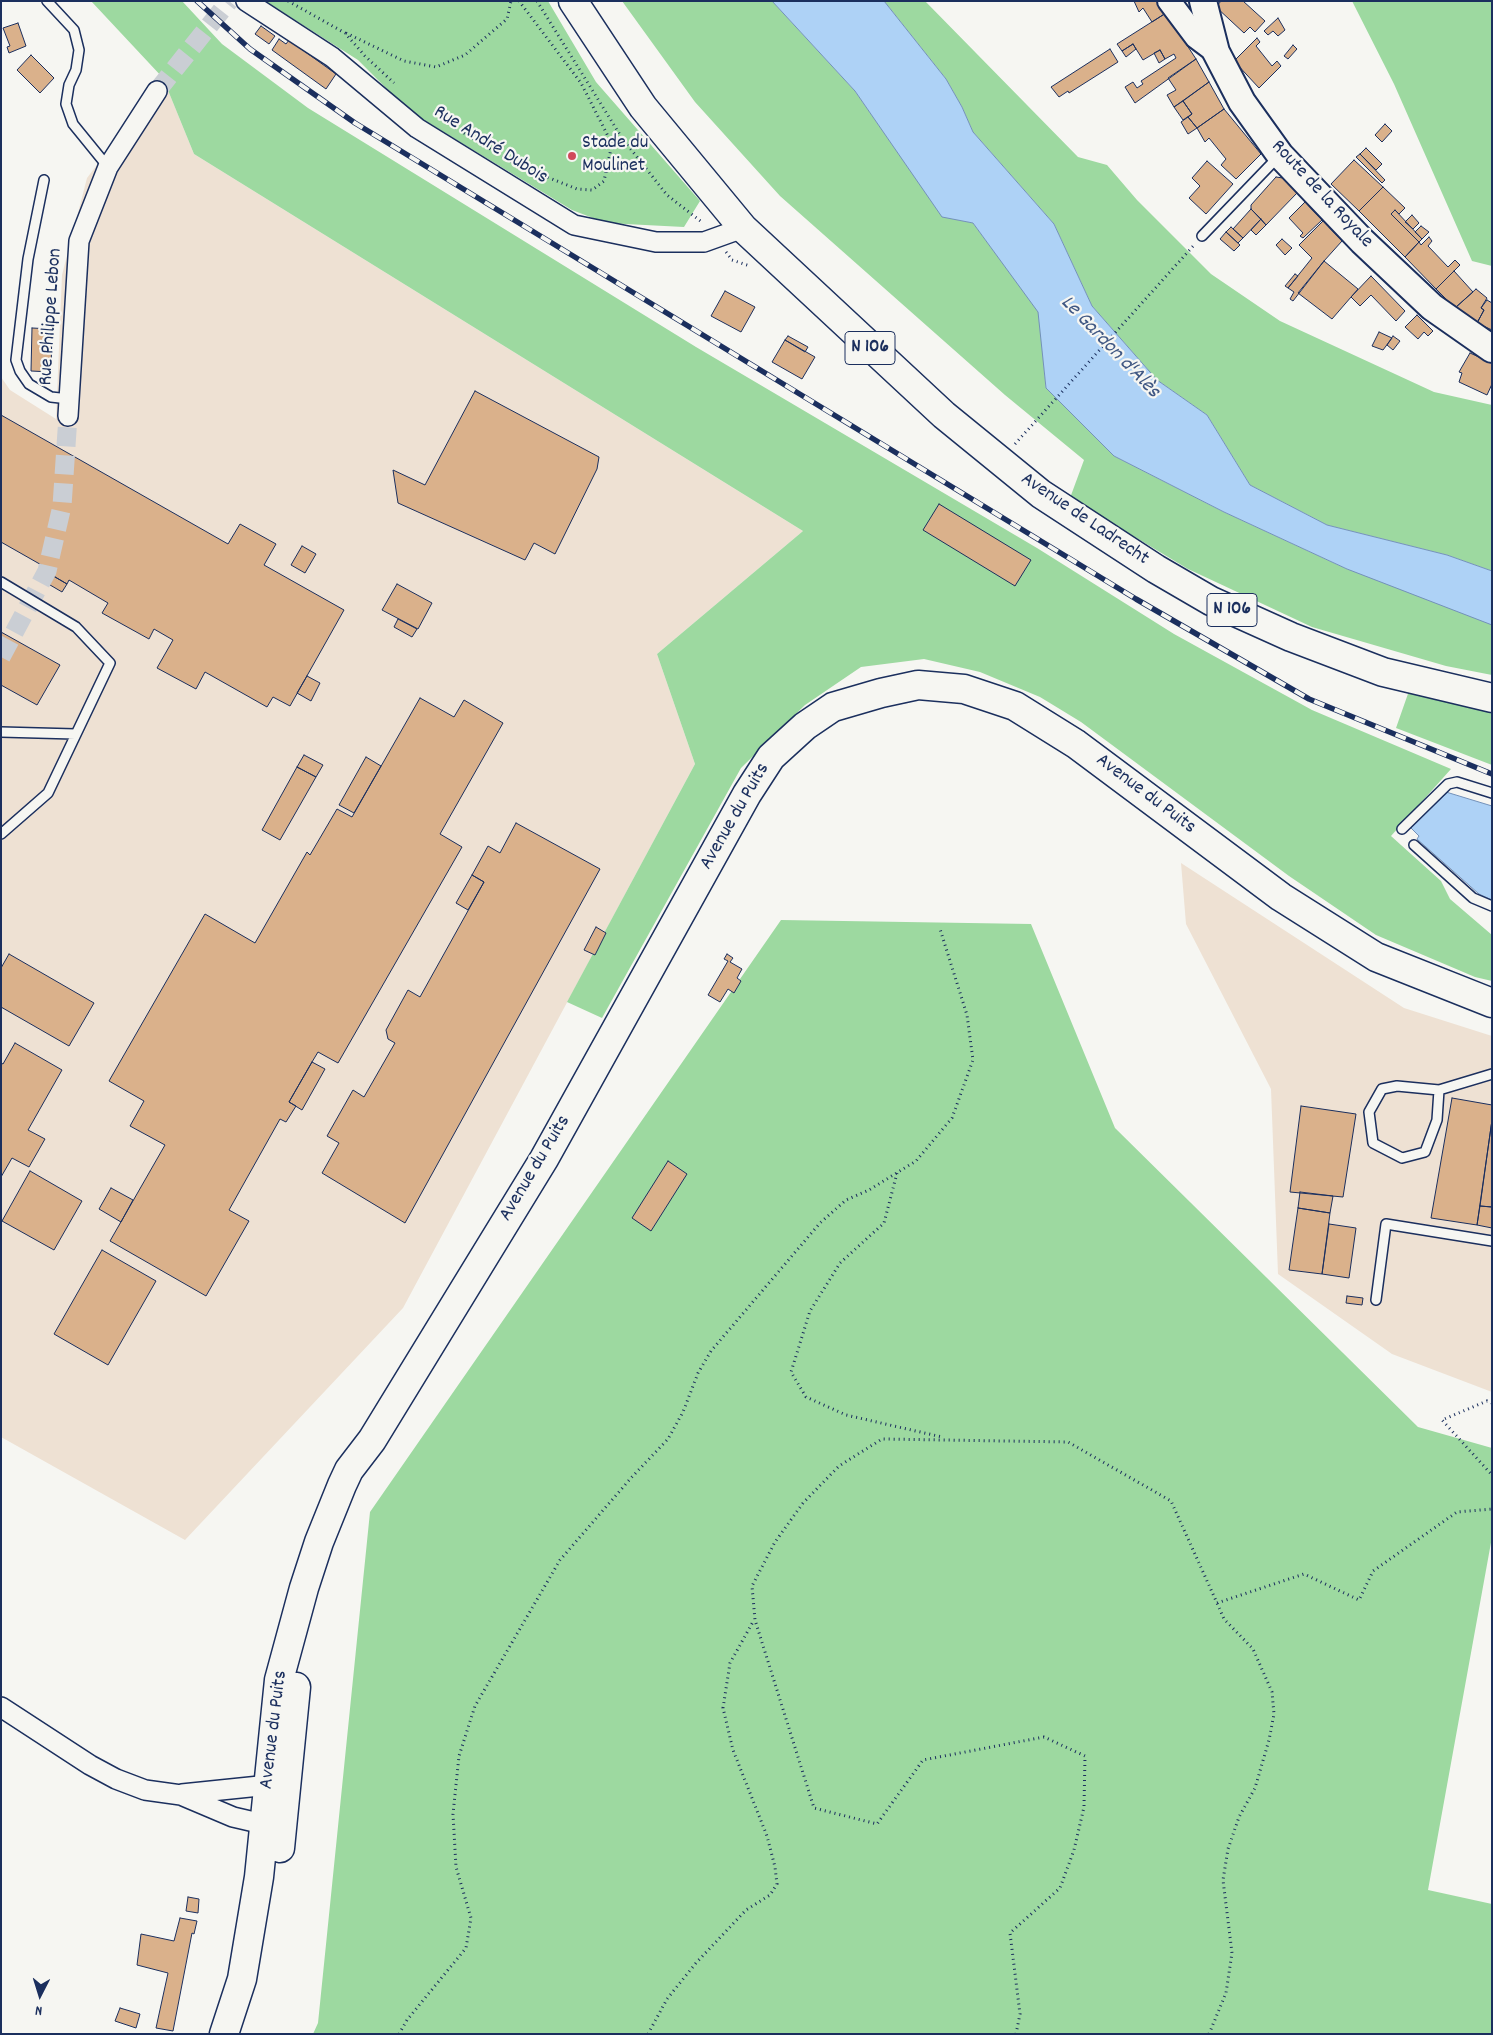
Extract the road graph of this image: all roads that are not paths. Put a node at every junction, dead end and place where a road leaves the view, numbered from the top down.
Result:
1 (47, 1) edge
2 (246, 1) edge
3 (573, 1) edge
4 (1169, 1) edge
5 (1203, 1) edge
6 (1216, 52) junction
7 (157, 91) tunnel mouth
8 (1280, 155) junction
9 (108, 167) junction
10 (44, 180) dead end
11 (742, 228) junction
12 (1202, 236) road end
13 (1492, 349) edge
14 (69, 408) joint
15 (1, 582) edge
16 (1492, 698) edge
17 (1, 732) edge
18 (75, 734) junction
19 (1492, 793) edge
20 (1402, 829) dead end
21 (1, 834) edge
22 (1414, 844) dead end
23 (1492, 906) edge
24 (1492, 1003) edge
25 (1492, 1074) edge
26 (1439, 1090) junction
27 (1492, 1242) edge
28 (1376, 1300) dead end
29 (1, 1707) edge
30 (277, 1784) junction
31 (180, 1795) junction
32 (273, 1826) junction
33 (224, 2034) edge
34 (244, 2034) edge

1 - 9 lane
2 - 11 street, Rue André Dubois
3 - 11 main road, N 106
4 - 6 street
5 - 6 main road, Route de la Royale
6 - 8 main road, Route de la Royale
7 - 9 street, Rue Philippe Lebon
8 - 12 lane
8 - 13 main road, Route de la Royale
9 - 14 street, Rue Philippe Lebon
10 - 14 lane
11 - 16 main road, Avenue de Ladrecht / N 106
15 - 18 lane
17 - 18 lane
18 - 21 lane
19 - 20 lane
22 - 23 lane
24 - 30 main road, Avenue du Puits
25 - 26 lane
26 - 26 lane
27 - 28 lane
29 - 31 street
30 - 31 street
30 - 32 main road, Avenue du Puits
31 - 32 street
32 - 33 main road, Avenue du Puits
32 - 34 main road, Avenue du Puits

